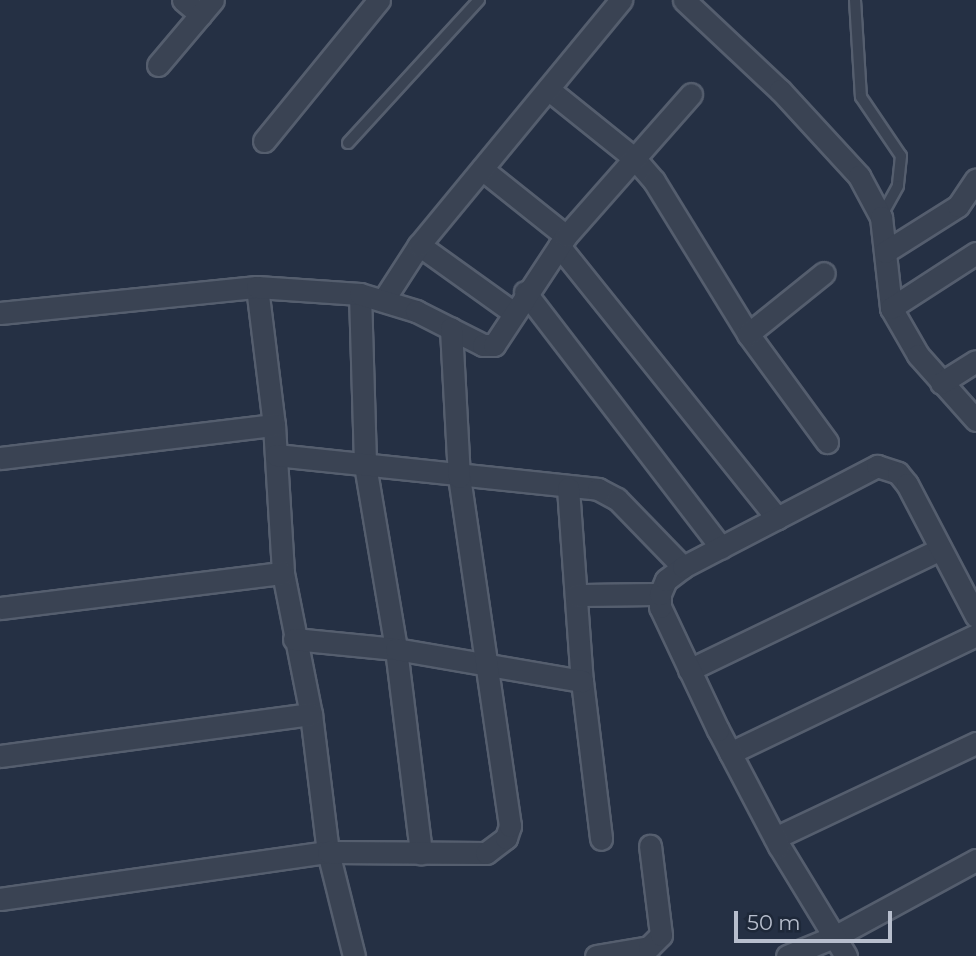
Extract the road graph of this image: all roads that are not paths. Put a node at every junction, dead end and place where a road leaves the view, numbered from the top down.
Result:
1 (183, 0) edge
2 (379, 0) edge
3 (479, 0) edge
4 (684, 0) edge
5 (855, 0) edge
6 (618, 3) edge
7 (207, 8) edge
8 (159, 65) dead end
9 (548, 89) junction
10 (691, 94) dead end
11 (264, 141) dead end
12 (348, 143) dead end
13 (635, 159) junction
14 (482, 169) junction
15 (976, 179) edge
16 (881, 217) junction
17 (563, 241) junction
18 (419, 245) junction
19 (885, 252) junction
20 (976, 253) edge
21 (824, 273) dead end
22 (257, 287) junction
23 (525, 292) junction
24 (360, 294) junction
25 (384, 299) junction
26 (891, 308) junction
27 (0, 313) edge
28 (514, 313) junction
29 (451, 328) junction
30 (748, 334) junction
31 (976, 361) edge
32 (941, 383) junction
33 (976, 420) edge
34 (274, 425) junction
35 (827, 442) dead end
36 (276, 455) junction
37 (0, 458) edge
38 (365, 465) junction
39 (459, 477) junction
40 (568, 488) junction
41 (776, 518) junction
42 (721, 547) junction
43 (940, 549) junction
44 (683, 567) junction
45 (283, 573) junction
46 (660, 594) junction
47 (576, 595) junction
48 (0, 608) edge
49 (976, 616) edge
50 (976, 635) edge
51 (294, 639) junction
52 (396, 649) junction
53 (487, 665) junction
54 (689, 670) junction
55 (582, 681) junction
56 (311, 714) junction
57 (976, 743) edge
58 (730, 753) junction
59 (0, 756) edge
60 (775, 838) junction
61 (601, 839) dead end
62 (650, 846) dead end
63 (328, 852) junction
64 (421, 852) junction
65 (976, 860) edge
66 (0, 899) edge
67 (836, 936) junction
68 (354, 956) edge
69 (596, 956) edge
70 (787, 956) edge
71 (846, 956) edge

1 - 7 street
2 - 11 street
3 - 12 lane
4 - 16 street
5 - 16 lane
6 - 9 street
7 - 8 street
9 - 13 street
9 - 14 street
10 - 13 street
13 - 17 street
13 - 30 street
14 - 17 street
14 - 18 street
15 - 19 street
16 - 19 street
17 - 23 street
17 - 41 street
18 - 25 street
18 - 28 street
19 - 26 street
20 - 26 street
21 - 30 street
22 - 24 street
22 - 27 street
22 - 34 street
23 - 28 street
23 - 42 street
24 - 25 street
24 - 38 street
25 - 29 street
26 - 32 street
28 - 29 street
29 - 39 street
30 - 35 street
31 - 32 street
32 - 33 street
34 - 36 street
34 - 37 street
36 - 38 street
36 - 45 street
38 - 39 street
38 - 52 street
39 - 40 street
39 - 53 street
40 - 44 street
40 - 47 street
41 - 42 street
41 - 43 street
42 - 44 street
43 - 49 street
43 - 54 street
44 - 46 street
45 - 48 street
45 - 51 street
46 - 47 street
46 - 54 street
47 - 55 street
50 - 58 street
51 - 52 street
51 - 56 street
52 - 53 street
52 - 64 street
53 - 55 street
53 - 64 street
54 - 58 street
55 - 61 street
56 - 59 street
56 - 63 street
57 - 60 street
58 - 60 street
60 - 67 street
62 - 69 street
63 - 64 street
63 - 66 street
63 - 68 street
65 - 67 street
67 - 70 street
67 - 71 street

